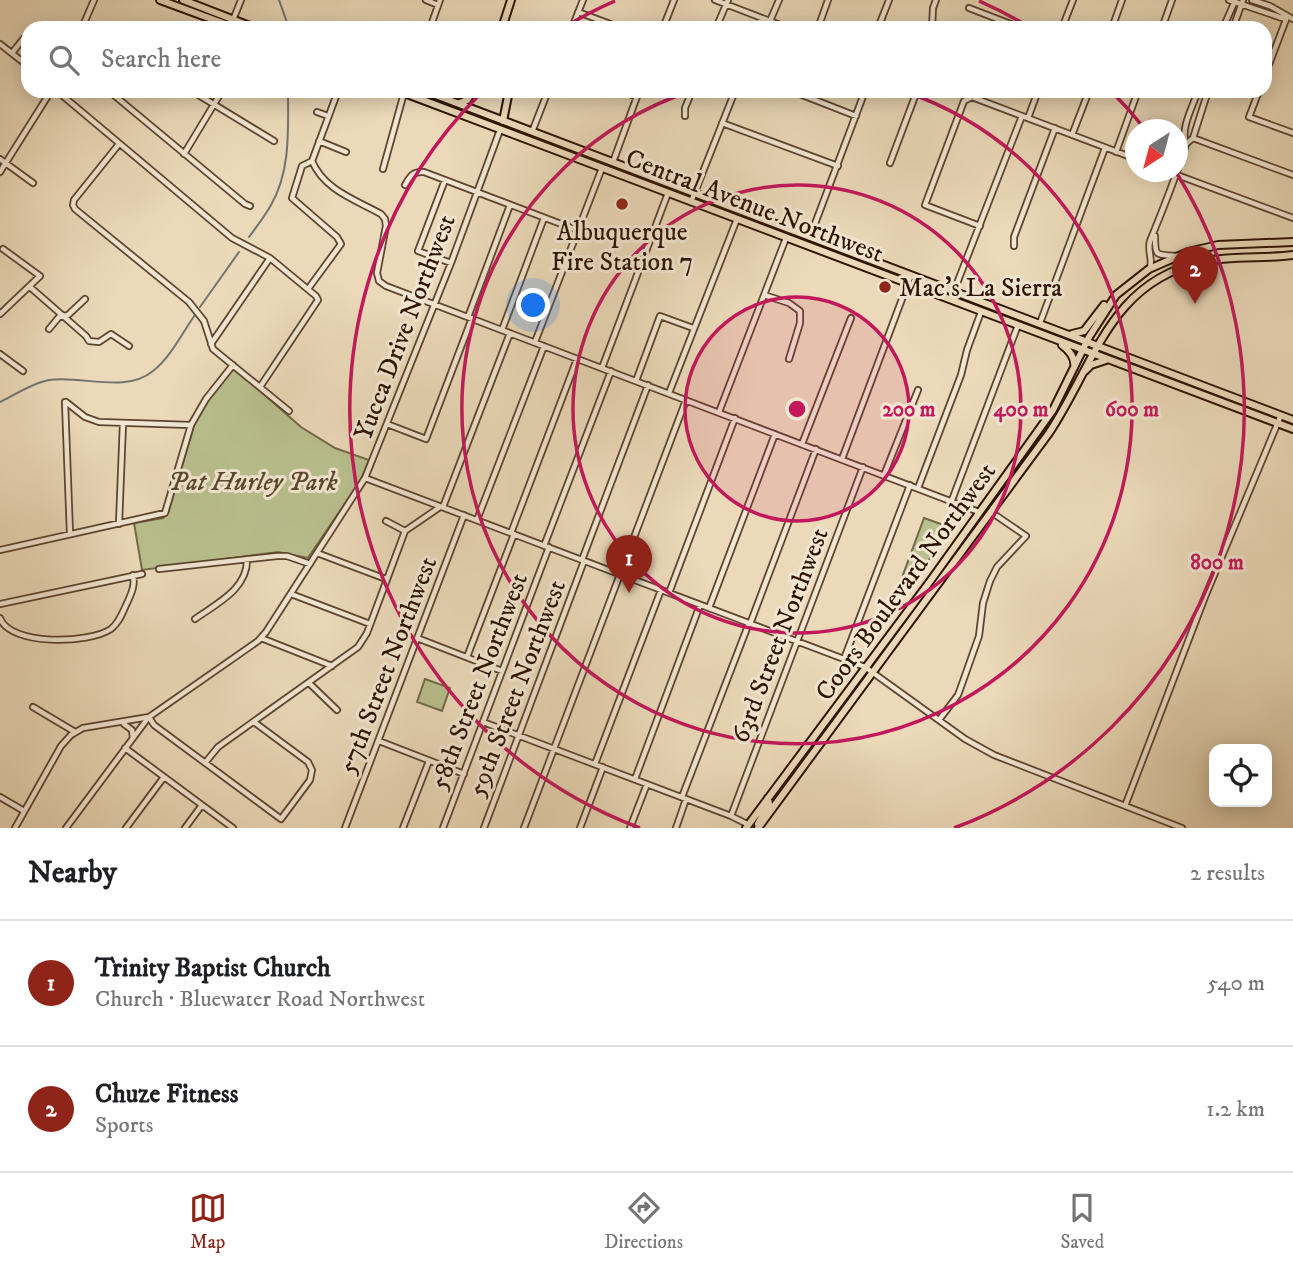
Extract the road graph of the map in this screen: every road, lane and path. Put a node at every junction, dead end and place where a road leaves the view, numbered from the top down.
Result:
1 (94, 0) edge
2 (160, 0) edge
3 (183, 0) edge
4 (241, 0) edge
5 (426, 0) edge
6 (511, 0) edge
7 (583, 0) edge
8 (674, 0) edge
9 (715, 0) edge
10 (779, 0) edge
11 (828, 0) edge
12 (889, 0) edge
13 (936, 0) edge
14 (1073, 0) edge
15 (1122, 0) edge
16 (1172, 0) edge
17 (1252, 0) edge
18 (1232, 1) edge
19 (439, 2) edge
20 (727, 2) edge
21 (1243, 2) edge
22 (1271, 3) edge
23 (969, 8) dead end
24 (578, 12) junction
25 (1287, 17) junction
26 (761, 18) junction
27 (1293, 19) edge
28 (233, 20) joint
29 (1000, 20) edge
30 (85, 21) edge
31 (217, 21) edge
32 (432, 21) edge
33 (503, 21) edge
34 (575, 21) edge
35 (602, 21) edge
36 (666, 21) edge
37 (719, 21) edge
38 (760, 21) edge
39 (770, 21) joint
40 (820, 21) edge
41 (881, 21) edge
42 (933, 21) edge
43 (1065, 21) edge
44 (1114, 21) edge
45 (1164, 21) edge
46 (1225, 21) edge
47 (1236, 21) edge
48 (21, 42) edge
49 (0, 44) edge
50 (12, 53) junction
51 (1272, 57) edge
52 (21, 60) edge
53 (47, 98) edge
54 (65, 98) edge
55 (117, 98) edge
56 (204, 98) edge
57 (219, 98) edge
58 (335, 98) edge
59 (401, 98) edge
60 (417, 98) edge
61 (445, 98) edge
62 (468, 98) edge
63 (508, 98) edge
64 (545, 98) edge
65 (637, 98) edge
66 (689, 98) edge
67 (732, 98) edge
68 (810, 98) edge
69 (863, 98) edge
70 (913, 98) edge
71 (967, 98) edge
72 (982, 98) edge
73 (1035, 98) edge
74 (1086, 98) edge
75 (1135, 98) edge
76 (1195, 98) edge
77 (1206, 98) edge
78 (1257, 98) edge
79 (459, 103) junction
80 (216, 105) junction
81 (317, 112) dead end
82 (328, 116) junction
83 (685, 116) dead end
84 (856, 116) junction
85 (1022, 116) junction
86 (1028, 118) junction
87 (1188, 119) edge
88 (503, 120) junction
89 (722, 123) junction
90 (1055, 128) junction
91 (500, 130) junction
92 (532, 132) junction
93 (1293, 132) edge
94 (1072, 135) junction
95 (1192, 138) junction
96 (274, 141) dead end
97 (319, 141) junction
98 (1188, 142) edge
99 (119, 144) junction
100 (1105, 148) junction
101 (346, 152) dead end
102 (1116, 152) junction
103 (184, 154) junction
104 (1125, 155) edge
105 (0, 159) edge
106 (312, 161) junction
107 (613, 163) junction
108 (890, 163) dead end
109 (7, 164) junction
110 (838, 166) junction
111 (602, 168) junction
112 (383, 169) dead end
113 (0, 172) edge
114 (1293, 175) edge
115 (1188, 178) edge
116 (445, 180) junction
117 (1174, 182) edge
118 (33, 183) dead end
119 (405, 185) dead end
120 (477, 192) junction
121 (668, 193) junction
122 (695, 193) junction
123 (691, 202) junction
124 (510, 205) junction
125 (250, 206) dead end
126 (544, 218) junction
127 (1293, 218) edge
128 (737, 219) junction
129 (980, 226) junction
130 (577, 230) junction
131 (1154, 235) junction
132 (786, 238) junction
133 (810, 238) junction
134 (1293, 242) edge
135 (1014, 246) dead end
136 (4, 249) dead end
137 (1293, 255) edge
138 (1177, 256) junction
139 (270, 258) junction
140 (451, 263) junction
141 (1149, 268) junction
142 (911, 275) junction
143 (907, 284) junction
144 (30, 288) junction
145 (308, 289) junction
146 (954, 292) junction
147 (764, 295) junction
148 (1116, 295) junction
149 (85, 299) dead end
150 (435, 304) junction
151 (981, 312) junction
152 (0, 314) edge
153 (63, 316) junction
154 (470, 318) junction
155 (851, 318) dead end
156 (1040, 323) junction
157 (1018, 325) junction
158 (693, 328) junction
159 (49, 329) dead end
160 (502, 330) junction
161 (510, 333) junction
162 (1070, 334) junction
163 (1052, 338) junction
164 (1087, 341) junction
165 (535, 342) junction
166 (1097, 344) junction
167 (210, 345) junction
168 (129, 346) dead end
169 (544, 346) junction
170 (1083, 350) junction
171 (1092, 353) junction
172 (0, 354) edge
173 (578, 359) junction
174 (789, 359) dead end
175 (1108, 359) junction
176 (233, 365) junction
177 (602, 368) junction
178 (23, 371) dead end
179 (611, 372) junction
180 (1083, 372) junction
181 (1073, 373) junction
182 (636, 381) junction
183 (648, 385) junction
184 (260, 387) junction
185 (918, 390) dead end
186 (668, 393) junction
187 (686, 400) junction
188 (1053, 410) junction
189 (289, 411) dead end
190 (719, 412) junction
191 (1281, 415) junction
192 (1060, 416) junction
193 (735, 418) junction
194 (1293, 420) edge
195 (123, 423) junction
196 (1277, 423) junction
197 (387, 424) junction
198 (191, 425) junction
199 (1293, 429) edge
200 (775, 434) junction
201 (802, 444) junction
202 (816, 449) junction
203 (842, 458) junction
204 (863, 467) junction
205 (884, 475) junction
206 (365, 478) junction
207 (1002, 482) junction
208 (910, 485) junction
209 (918, 488) junction
210 (951, 500) junction
211 (442, 507) junction
212 (979, 512) junction
213 (991, 512) junction
214 (464, 515) junction
215 (477, 520) junction
216 (386, 521) dead end
217 (119, 524) junction
218 (405, 531) junction
219 (70, 534) junction
220 (512, 534) junction
221 (967, 545) junction
222 (547, 547) junction
223 (0, 550) edge
224 (317, 553) junction
225 (247, 559) junction
226 (583, 560) junction
227 (310, 564) junction
228 (159, 569) dead end
229 (142, 574) dead end
230 (134, 575) junction
231 (620, 575) junction
232 (386, 579) junction
233 (661, 590) junction
234 (669, 593) junction
235 (290, 594) junction
236 (0, 604) edge
237 (700, 605) junction
238 (709, 608) junction
239 (0, 618) edge
240 (195, 619) dead end
241 (749, 623) junction
242 (370, 624) junction
243 (261, 638) junction
244 (417, 638) junction
245 (797, 641) junction
246 (467, 657) junction
247 (844, 659) junction
248 (332, 666) junction
249 (865, 667) junction
250 (502, 671) junction
251 (873, 672) junction
252 (309, 682) junction
253 (33, 708) dead end
254 (337, 710) dead end
255 (149, 717) junction
256 (939, 720) junction
257 (120, 722) junction
258 (254, 722) junction
259 (483, 722) junction
260 (75, 732) junction
261 (519, 736) junction
262 (133, 738) junction
263 (379, 741) junction
264 (125, 748) junction
265 (554, 749) junction
266 (429, 761) junction
267 (205, 763) junction
268 (595, 764) junction
269 (603, 767) junction
270 (464, 774) junction
271 (164, 777) junction
272 (635, 779) junction
273 (646, 784) junction
274 (0, 797) edge
275 (684, 798) junction
276 (768, 798) junction
277 (202, 805) junction
278 (1125, 806) junction
279 (24, 811) junction
280 (731, 816) junction
281 (748, 827) edge
282 (15, 828) edge
283 (66, 828) edge
284 (126, 828) edge
285 (185, 828) edge
286 (233, 828) edge
287 (345, 828) edge
288 (403, 828) edge
289 (443, 828) edge
290 (484, 828) edge
291 (524, 828) edge
292 (580, 828) edge
293 (630, 828) edge
294 (676, 828) edge
295 (758, 828) edge
296 (1182, 828) edge

1 - 30 street
2 - 31 main road
3 - 28 main road
4 - 28 street
5 - 19 street
6 - 33 main road
7 - 24 street
8 - 36 street
9 - 20 street
10 - 39 street
11 - 40 street
12 - 41 street
13 - 42 street
14 - 43 street
15 - 44 street
16 - 45 street
17 - 22 street
18 - 21 street
18 - 46 street
19 - 32 street
20 - 26 street
20 - 37 street
21 - 25 street
21 - 47 street
22 - 25 street
23 - 29 street
24 - 34 street
24 - 35 street
25 - 27 street
25 - 51 street
26 - 38 street
26 - 39 street
48 - 50 street
49 - 50 street
50 - 52 street
53 - 109 street
54 - 99 street
55 - 103 street
56 - 80 street
57 - 80 street
58 - 82 street
59 - 112 street
60 - 91 main road, Central Avenue Northwest
61 - 79 main road
62 - 79 main road
63 - 88 main road
64 - 92 street
65 - 107 street
66 - 83 street
67 - 89 street
68 - 84 street
69 - 84 street
70 - 108 street
71 - 129 street
72 - 85 street
73 - 86 street
74 - 94 street
75 - 102 street
76 - 87 street
77 - 95 street
78 - 93 street
79 - 88 main road
80 - 96 street
80 - 103 street
81 - 82 street
82 - 97 street
84 - 110 street
85 - 86 street
85 - 129 street
86 - 90 street
88 - 91 main road
88 - 92 main road
89 - 110 street
89 - 122 street
90 - 94 street
90 - 135 street
91 - 111 main road, Central Avenue Northwest
91 - 120 street, Yucca Drive Northwest
92 - 107 main road
94 - 100 street
95 - 98 street
95 - 114 street
97 - 101 street
97 - 106 street
99 - 139 street
99 - 167 street
100 - 102 street
100 - 156 street
102 - 104 street
103 - 125 street
105 - 109 street
106 - 145 street
106 - 150 street
107 - 122 main road
109 - 113 street
109 - 118 street
110 - 133 street
111 - 121 main road, Central Avenue Northwest
111 - 130 street
115 - 127 street
116 - 119 street
116 - 120 street
116 - 140 street
117 - 131 street
120 - 124 street
120 - 140 street, Yucca Drive Northwest
121 - 123 main road, Central Avenue Northwest
121 - 177 street
122 - 123 street
122 - 133 main road
123 - 128 main road, Central Avenue Northwest
124 - 126 street
124 - 154 street
126 - 130 street
126 - 160 street
128 - 132 main road, Central Avenue Northwest
128 - 158 street
129 - 146 street
130 - 165 street
131 - 138 street
131 - 141 street
132 - 143 main road, Central Avenue Northwest
132 - 147 street
133 - 142 main road
134 - 138 main road
136 - 144 street
137 - 166 main road, Coors Boulevard Northwest
138 - 141 main road
139 - 145 street
139 - 167 street
140 - 150 street, Yucca Drive Northwest
141 - 148 main road
142 - 143 street
142 - 146 main road
143 - 151 main road, Central Avenue Northwest
143 - 203 street
144 - 152 street
144 - 153 street
145 - 184 street
146 - 156 main road
147 - 174 street
147 - 190 street
148 - 162 main road
148 - 164 main road, Coors Boulevard Northwest
149 - 153 street
150 - 154 street
150 - 197 street, Yucca Drive Northwest
151 - 157 main road, Central Avenue Northwest
151 - 209 street
153 - 159 street
153 - 168 street
154 - 160 street
154 - 197 street
155 - 201 street
156 - 162 main road
157 - 163 main road, Central Avenue Northwest
157 - 210 street
158 - 182 street
158 - 186 street
160 - 161 street
161 - 165 street
161 - 211 street
162 - 164 main road
163 - 170 main road, Central Avenue Northwest
163 - 181 main road
164 - 166 main road
164 - 170 main road, Coors Boulevard Northwest
165 - 169 street
166 - 171 main road, Coors Boulevard Northwest
166 - 191 main road
167 - 176 street
169 - 173 street
169 - 215 street
170 - 171 main road, Central Avenue Northwest
170 - 181 main road, Coors Boulevard Northwest
171 - 175 main road, Central Avenue Northwest
171 - 180 main road, Coors Boulevard Northwest
172 - 178 street
173 - 177 street
173 - 220 street
175 - 180 main road
175 - 196 main road, Central Avenue Northwest
176 - 184 street
176 - 198 street
177 - 179 street
179 - 182 street
179 - 222 street, 58th Street Northwest
180 - 192 main road, Coors Boulevard Northwest
181 - 188 main road, Coors Boulevard Northwest
182 - 183 street
183 - 186 street
183 - 226 street, 59th Street Northwest
184 - 189 street
185 - 205 street
186 - 187 street
187 - 190 street
187 - 231 street
188 - 192 main road
188 - 207 main road, Coors Boulevard Northwest
190 - 193 street
191 - 194 main road
191 - 196 street
192 - 213 main road, Coors Boulevard Northwest
193 - 200 street
193 - 234 street
195 - 198 street
195 - 217 street
195 - 219 street
196 - 199 main road, Central Avenue Northwest
196 - 278 street
197 - 206 street, Yucca Drive Northwest
198 - 217 street
200 - 201 street
200 - 238 street
201 - 202 street
202 - 203 street
202 - 241 street
203 - 204 street
204 - 205 street
204 - 245 street, 63rd Street Northwest
205 - 208 street
206 - 211 street
206 - 224 street, Yucca Drive Northwest
207 - 212 main road, Coors Boulevard Northwest
207 - 213 main road
208 - 209 street
208 - 247 street
209 - 210 street
210 - 212 street
211 - 214 street
211 - 218 street
212 - 221 main road
212 - 249 main road, Coors Boulevard Northwest
213 - 221 main road, Coors Boulevard Northwest
213 - 256 street
214 - 215 street
214 - 244 street, 57th Street Northwest
215 - 220 street
216 - 218 street
217 - 219 street
218 - 232 street
219 - 223 street
220 - 222 street
220 - 246 street
221 - 251 main road, Coors Boulevard Northwest
222 - 226 street
222 - 250 street, 58th Street Northwest
224 - 227 street, Yucca Drive Northwest
224 - 232 street
225 - 227 street
225 - 228 street
225 - 240 street
226 - 231 street
226 - 261 street, 59th Street Northwest
227 - 235 street, Yucca Drive Northwest
229 - 230 street
230 - 236 street
230 - 239 street
231 - 233 street
231 - 265 street
232 - 242 street
233 - 234 street
233 - 268 street
234 - 237 street
235 - 242 street
235 - 243 street, Yucca Drive Northwest
237 - 238 street
237 - 272 street
238 - 241 street
241 - 245 street
241 - 275 street
242 - 248 street
243 - 248 street
243 - 255 street
244 - 246 street
244 - 263 street, 57th Street Northwest
245 - 247 street
245 - 280 street, 63rd Street Northwest
246 - 250 street
247 - 249 street
248 - 252 street
249 - 251 street
249 - 276 main road, Coors Boulevard Northwest
250 - 259 street, 58th Street Northwest
251 - 256 street
251 - 295 main road, Coors Boulevard Northwest
252 - 254 street
252 - 258 street
253 - 260 street
255 - 257 street
255 - 262 street
255 - 267 street
256 - 278 street
257 - 260 street
257 - 262 street
258 - 267 street
258 - 267 street
259 - 261 street
259 - 270 street, 58th Street Northwest
260 - 279 street
261 - 265 street
261 - 290 street, 59th Street Northwest
262 - 264 street
263 - 266 street
263 - 287 street, 57th Street Northwest
264 - 271 street
264 - 283 street
265 - 268 street
265 - 291 street
266 - 270 street
266 - 288 street
268 - 269 street
269 - 272 street
269 - 292 street
270 - 289 street, 58th Street Northwest
271 - 277 street
271 - 284 street
272 - 273 street
273 - 275 street
273 - 293 street
274 - 279 street
275 - 280 street
275 - 294 street
276 - 281 main road, Coors Boulevard Northwest
276 - 295 main road
277 - 285 street
277 - 286 street
278 - 296 street
279 - 282 street
280 - 281 street

